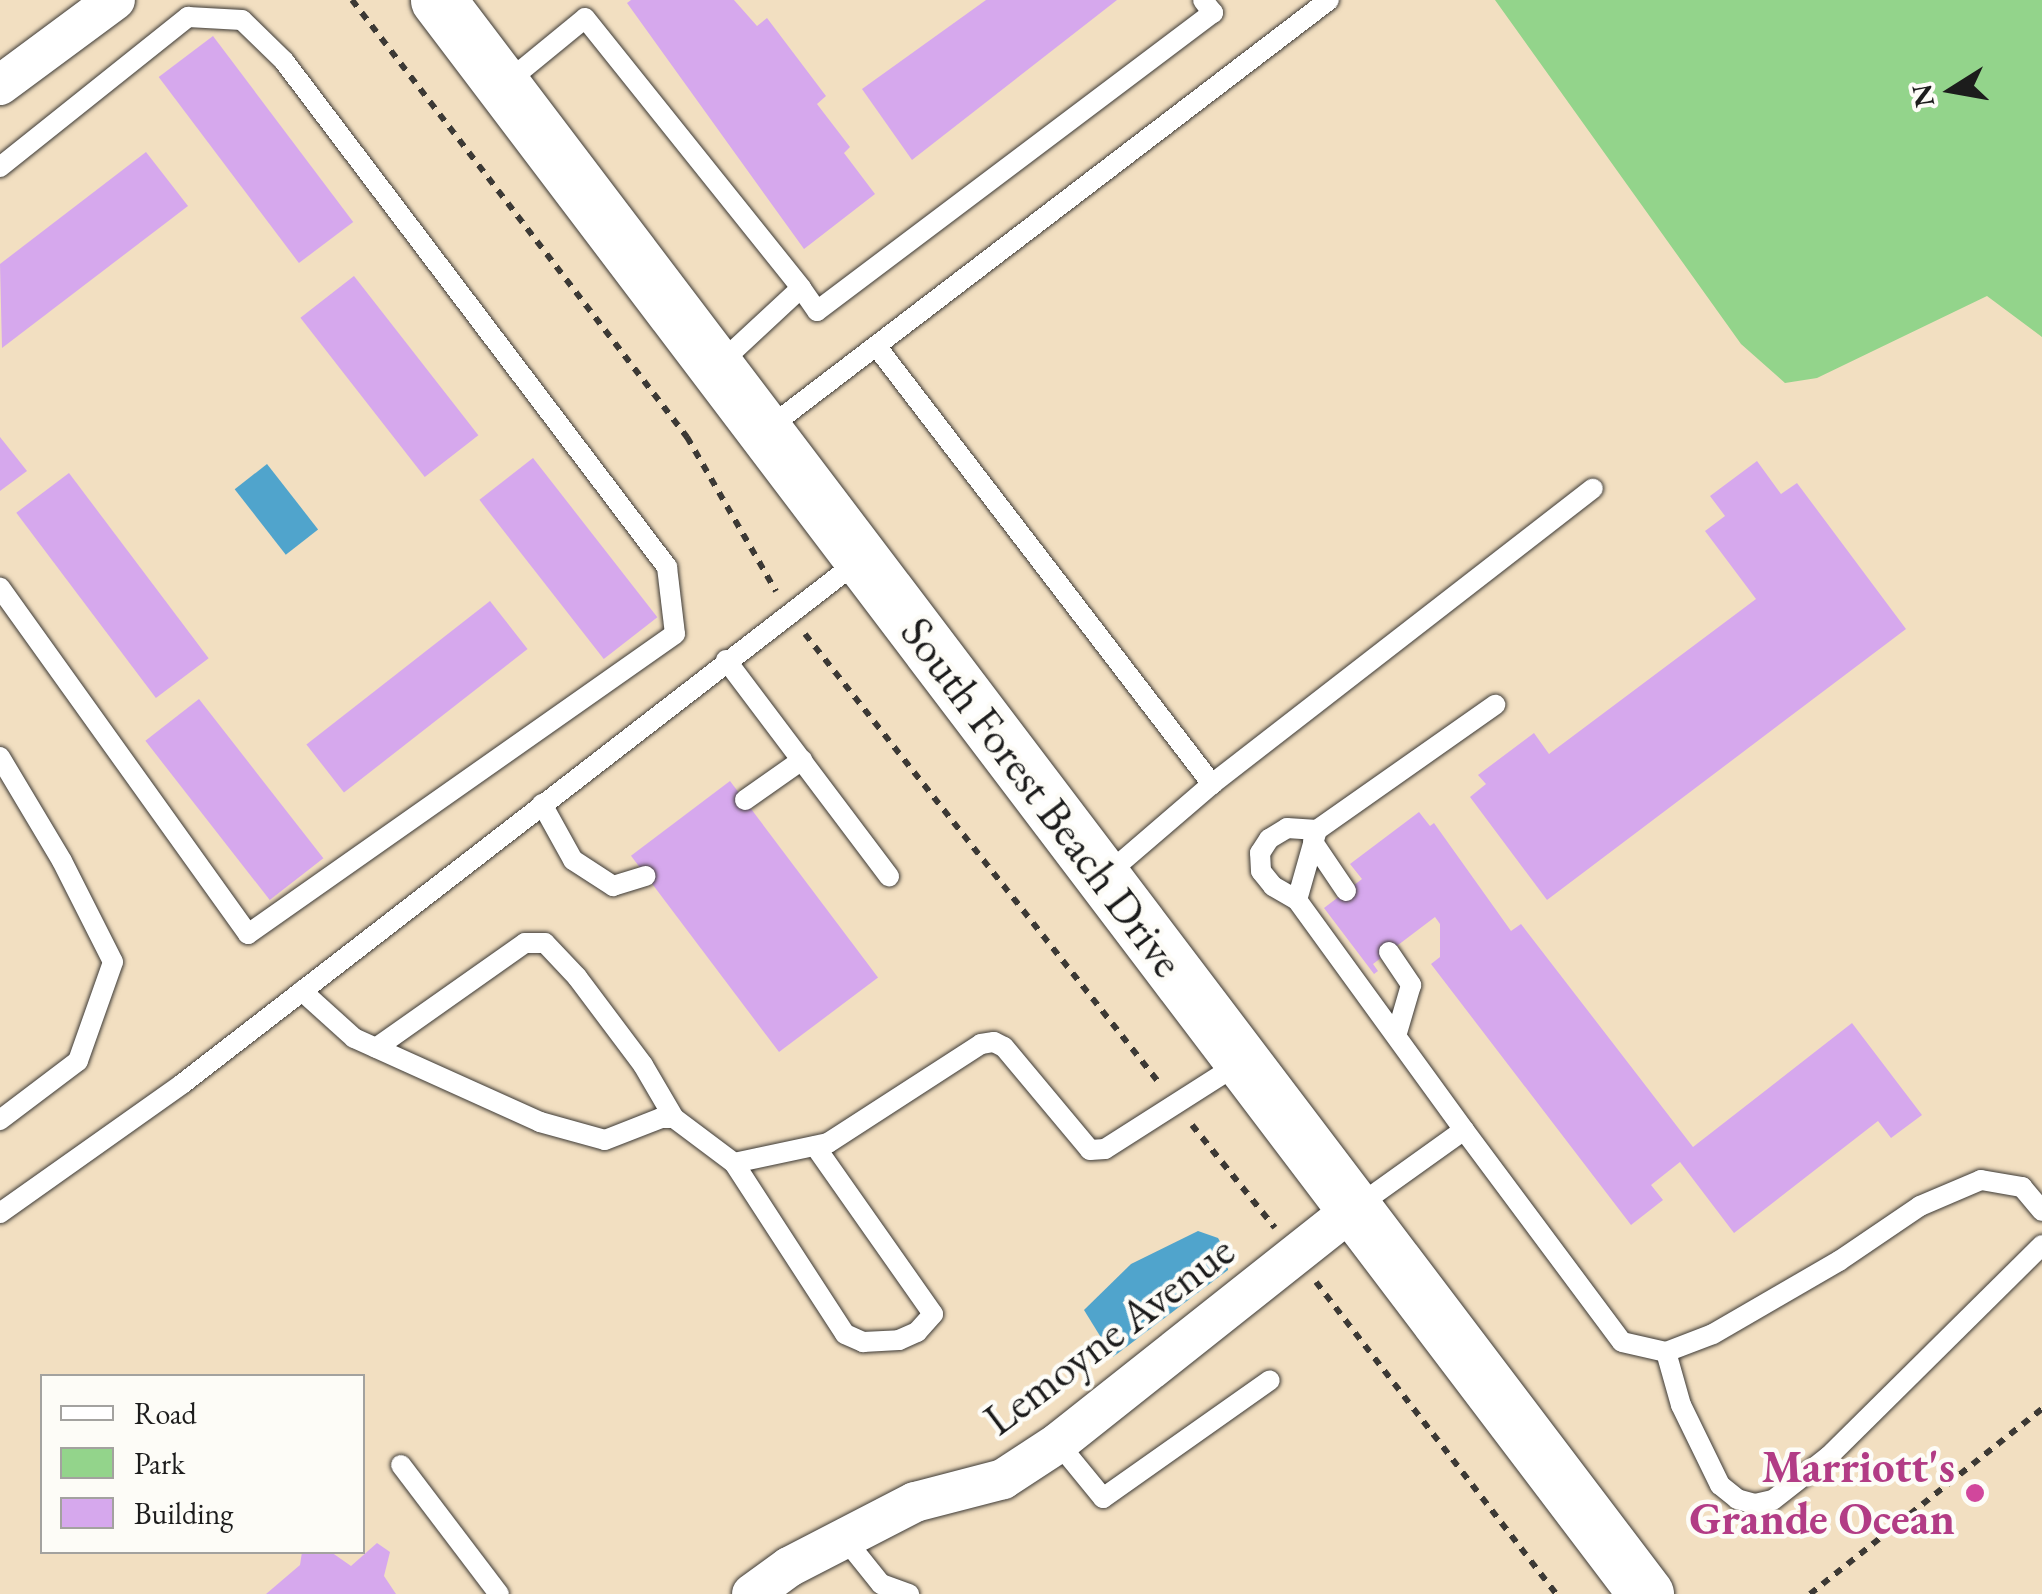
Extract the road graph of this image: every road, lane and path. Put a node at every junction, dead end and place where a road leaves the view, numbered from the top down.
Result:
1 (115, 0) edge
2 (352, 0) edge
3 (438, 0) edge
4 (572, 0) edge
5 (1204, 0) edge
6 (1329, 0) edge
7 (586, 18) junction
8 (0, 85) edge
9 (502, 86) junction
10 (0, 167) edge
11 (801, 288) junction
12 (877, 347) junction
13 (716, 366) junction
14 (766, 431) junction
15 (1593, 488) dead end
16 (862, 558) junction
17 (0, 588) edge
18 (788, 611) junction
19 (726, 660) junction
20 (1495, 705) dead end
21 (0, 757) edge
22 (802, 760) junction
23 (1212, 784) junction
24 (745, 800) dead end
25 (542, 804) junction
26 (1315, 836) junction
27 (646, 876) dead end
28 (888, 876) dead end
29 (1104, 877) junction
30 (1346, 891) dead end
31 (1297, 900) junction
32 (1389, 952) dead end
33 (302, 991) junction
34 (1397, 1033) junction
35 (376, 1048) junction
36 (1242, 1062) junction
37 (1178, 1106) junction
38 (674, 1118) junction
39 (0, 1120) edge
40 (1464, 1130) junction
41 (815, 1146) junction
42 (734, 1163) junction
43 (1354, 1209) junction
44 (2042, 1212) edge
45 (0, 1213) edge
46 (2042, 1245) edge
47 (1296, 1255) junction
48 (1666, 1352) junction
49 (1270, 1380) dead end
50 (2042, 1409) edge
51 (1058, 1443) junction
52 (401, 1466) dead end
53 (844, 1538) junction
54 (900, 1593) edge
55 (498, 1594) edge
56 (752, 1594) edge
57 (1556, 1594) edge
58 (1646, 1594) edge
59 (1810, 1594) edge

1 - 8 street
2 - 18 path
3 - 9 street, South Forest Beach Drive
4 - 7 lane
5 - 11 lane
6 - 12 lane
7 - 9 lane
7 - 11 lane
9 - 13 street, South Forest Beach Drive
10 - 17 lane
11 - 13 lane
12 - 14 lane
12 - 23 lane
13 - 14 street, South Forest Beach Drive
14 - 16 street, South Forest Beach Drive
15 - 23 lane
16 - 18 lane
16 - 29 street, South Forest Beach Drive
18 - 19 lane
18 - 37 path
19 - 22 lane
19 - 25 lane
20 - 26 lane
21 - 39 lane
22 - 24 lane
22 - 28 lane
23 - 29 lane
25 - 27 lane
25 - 33 lane
26 - 30 lane
26 - 31 lane
26 - 31 lane
29 - 36 street, South Forest Beach Drive
31 - 34 lane
32 - 34 lane
33 - 35 lane
33 - 45 lane
34 - 40 lane
35 - 38 lane
35 - 38 lane
36 - 37 lane
36 - 43 street, South Forest Beach Drive
37 - 41 lane
37 - 47 path
38 - 42 lane
40 - 43 lane
40 - 48 lane
41 - 42 lane
41 - 42 lane
43 - 47 street, Lemoyne Avenue
43 - 58 street, South Forest Beach Drive
44 - 48 lane
46 - 48 lane
47 - 51 street, Lemoyne Avenue
47 - 57 path
49 - 51 lane
50 - 59 path
51 - 53 street, Lemoyne Avenue
52 - 55 lane
53 - 54 lane
53 - 56 street, Lemoyne Avenue

